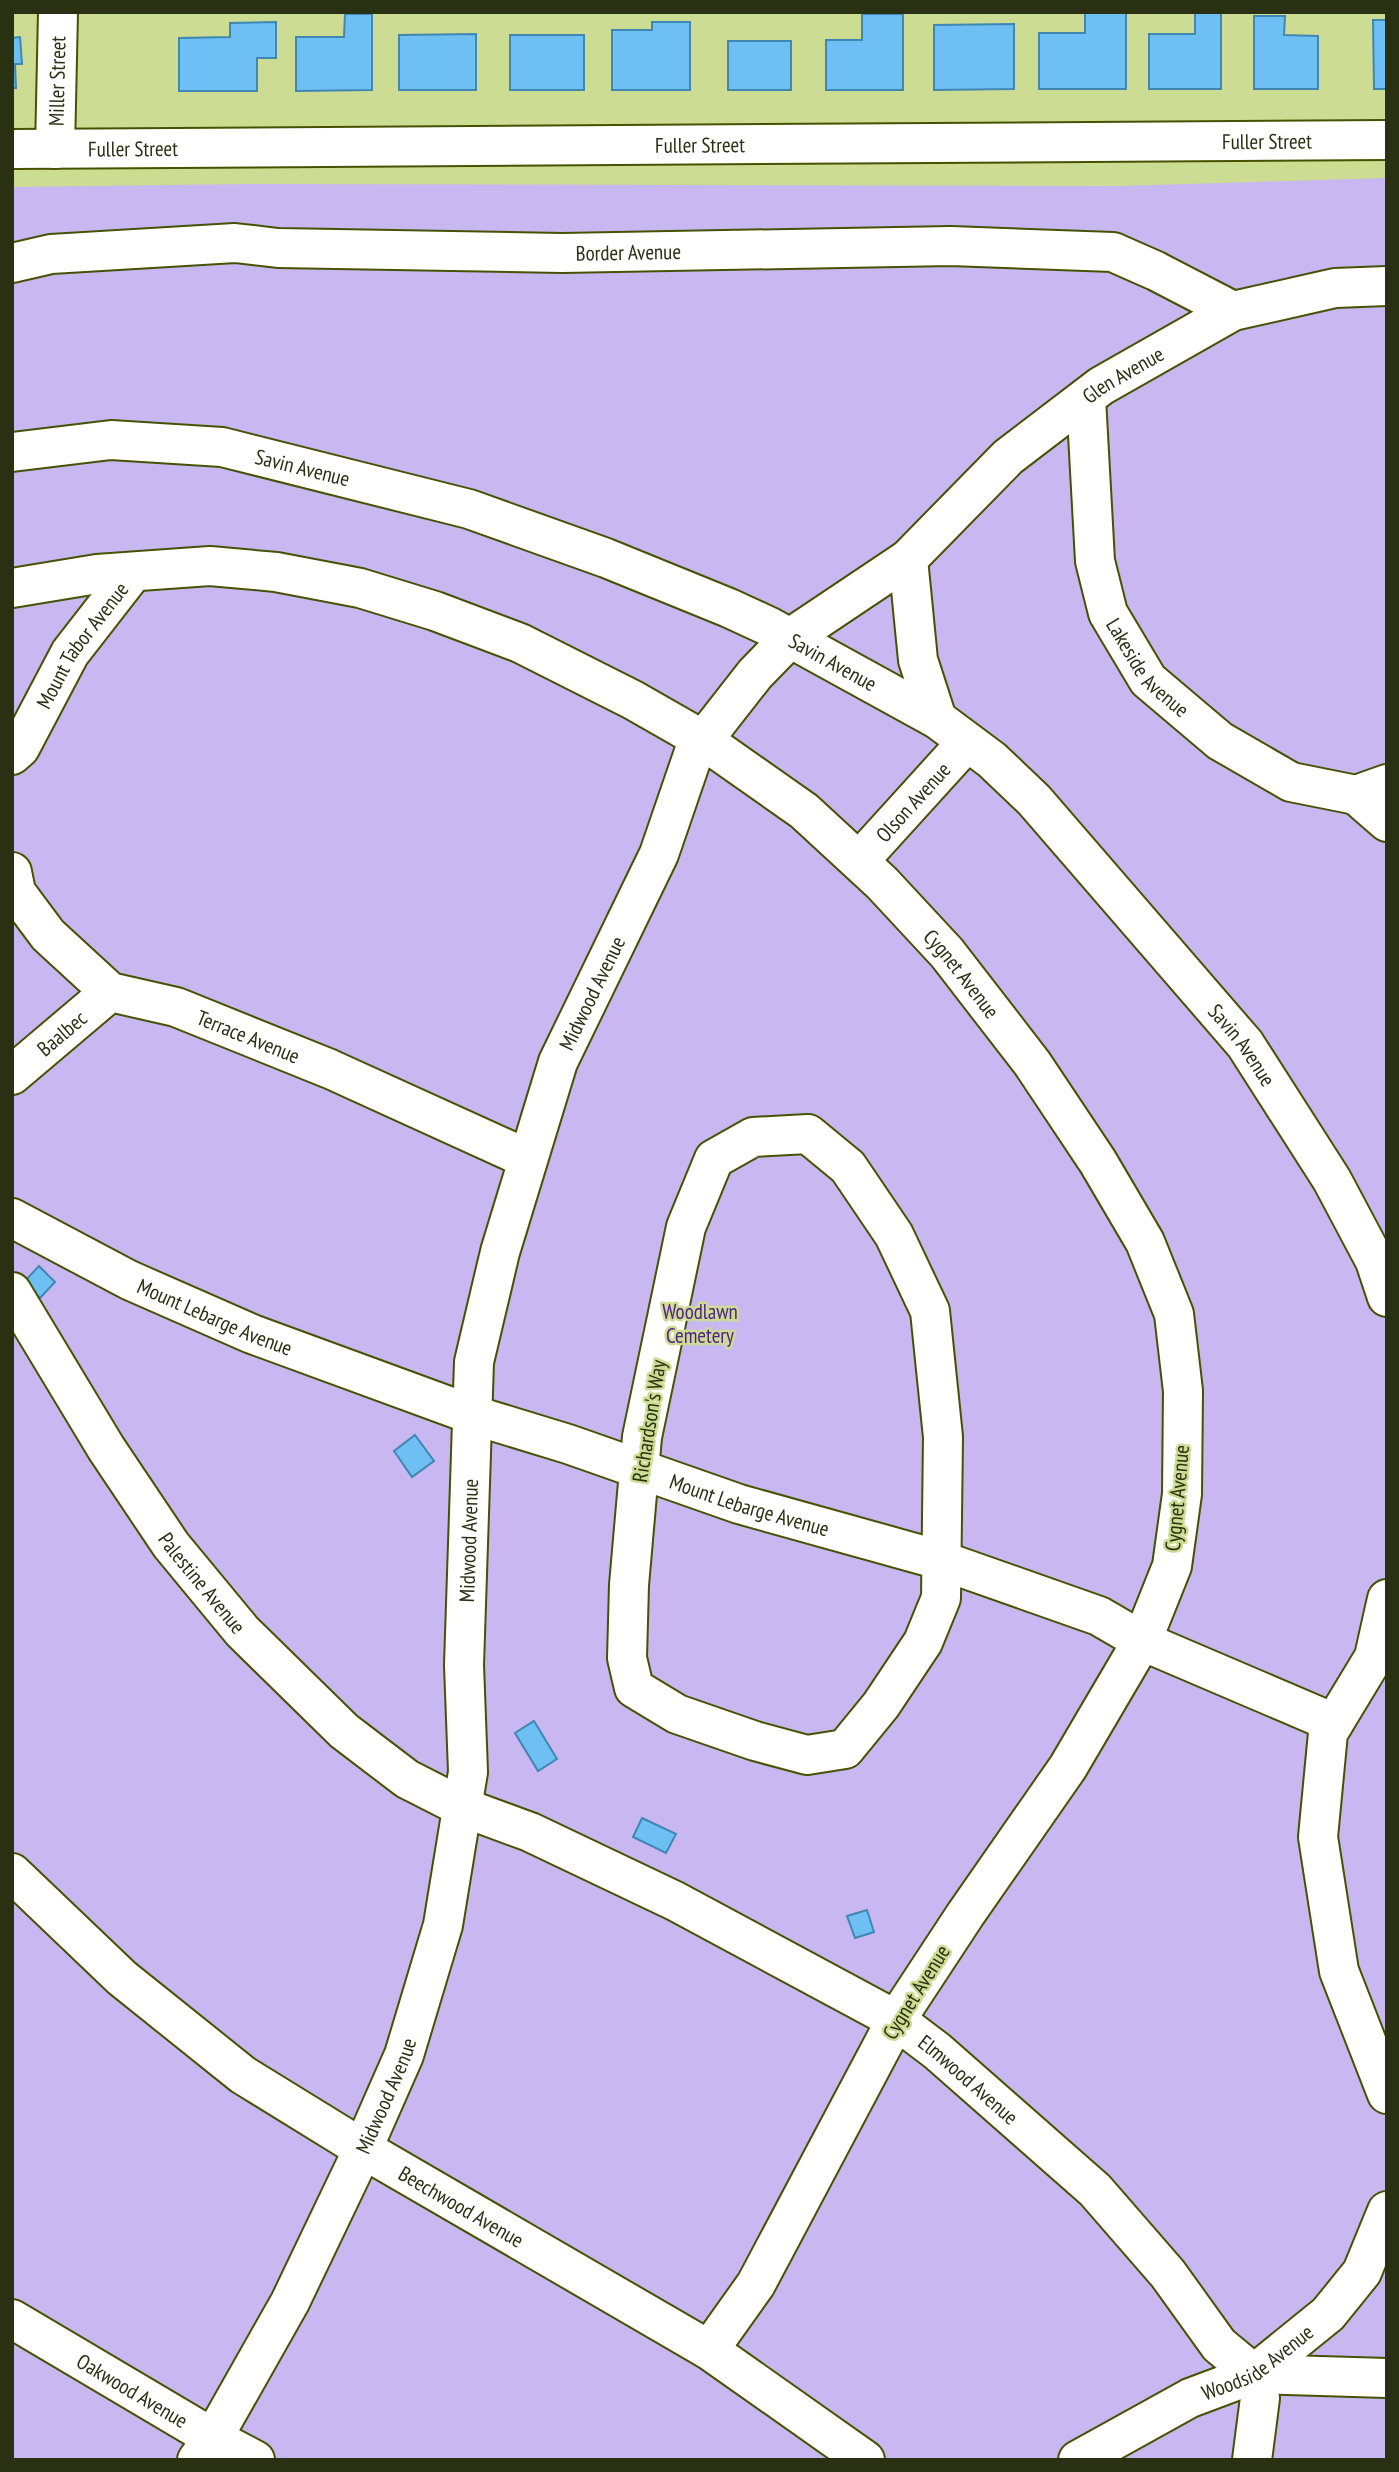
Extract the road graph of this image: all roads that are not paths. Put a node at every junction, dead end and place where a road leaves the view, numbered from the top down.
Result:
1 (58, 12) edge
2 (1387, 140) edge
3 (12, 149) edge
4 (55, 149) junction
5 (12, 264) edge
6 (1387, 286) edge
7 (1233, 311) junction
8 (1086, 398) junction
9 (12, 452) edge
10 (908, 559) junction
11 (133, 572) junction
12 (12, 588) edge
13 (790, 638) junction
14 (937, 719) junction
15 (703, 740) junction
16 (967, 742) junction
17 (15, 762) edge
18 (1371, 789) edge
19 (1387, 822) edge
20 (859, 861) junction
21 (12, 872) edge
22 (110, 992) junction
23 (12, 1075) edge
24 (528, 1159) junction
25 (12, 1218) edge
26 (12, 1292) edge
27 (1387, 1297) edge
28 (473, 1415) junction
29 (640, 1469) junction
30 (940, 1560) junction
31 (1387, 1599) edge
32 (1142, 1642) junction
33 (1382, 1657) edge
34 (1334, 1723) junction
35 (462, 1807) junction
36 (12, 1873) edge
37 (896, 2020) junction
38 (1387, 2094) edge
39 (363, 2149) junction
40 (1387, 2211) edge
41 (12, 2319) edge
42 (709, 2350) junction
43 (1254, 2374) junction
44 (1387, 2378) edge
45 (205, 2449) edge
46 (255, 2460) edge
47 (866, 2460) edge
48 (1078, 2460) edge
49 (1252, 2460) edge

1 - 4 street, Miller Street
2 - 4 street, Fuller Street
3 - 4 street, Fuller Street
5 - 7 street, Border Avenue
6 - 7 street, Glen Avenue
7 - 8 street, Glen Avenue
8 - 10 street, Glen Avenue
8 - 18 street, Lakeside Avenue
9 - 13 street, Savin Avenue
10 - 13 street, Glen Avenue
10 - 14 street
11 - 12 street
11 - 15 street
11 - 17 street, Mount Tabor Avenue
13 - 14 street, Savin Avenue
13 - 15 street, Midwood Avenue
14 - 16 street, Savin Avenue
15 - 20 street, Cygnet Avenue
15 - 24 street, Midwood Avenue
16 - 20 street, Olson Avenue
16 - 27 street, Savin Avenue
18 - 19 street
20 - 32 street, Cygnet Avenue
21 - 22 street, Terrace Avenue
22 - 23 street, Baalbec
22 - 24 street, Terrace Avenue
24 - 28 street, Midwood Avenue
25 - 28 street, Mount Lebarge Avenue
26 - 35 street, Palestine Avenue
28 - 29 street, Mount Lebarge Avenue
28 - 35 street, Midwood Avenue
29 - 30 street, Mount Lebarge Avenue
29 - 30 street, Richardson's Way
29 - 30 street, Richardson's Way
30 - 32 street, Mount Lebarge Avenue
31 - 33 street
32 - 34 street, Mount Lebarge Avenue
32 - 37 street, Cygnet Avenue
33 - 34 street
34 - 38 street
35 - 37 street, Elmwood Avenue
35 - 39 street, Midwood Avenue
36 - 39 street, Beechwood Avenue
37 - 42 street, Cygnet Avenue
37 - 43 street, Elmwood Avenue
39 - 42 street, Beechwood Avenue
39 - 45 street, Midwood Avenue
40 - 43 street, Woodside Avenue
41 - 45 street, Oakwood Avenue
42 - 47 street, Beechwood Avenue
43 - 44 street
43 - 48 street, Woodside Avenue
43 - 49 street
45 - 46 street, Oakwood Avenue

